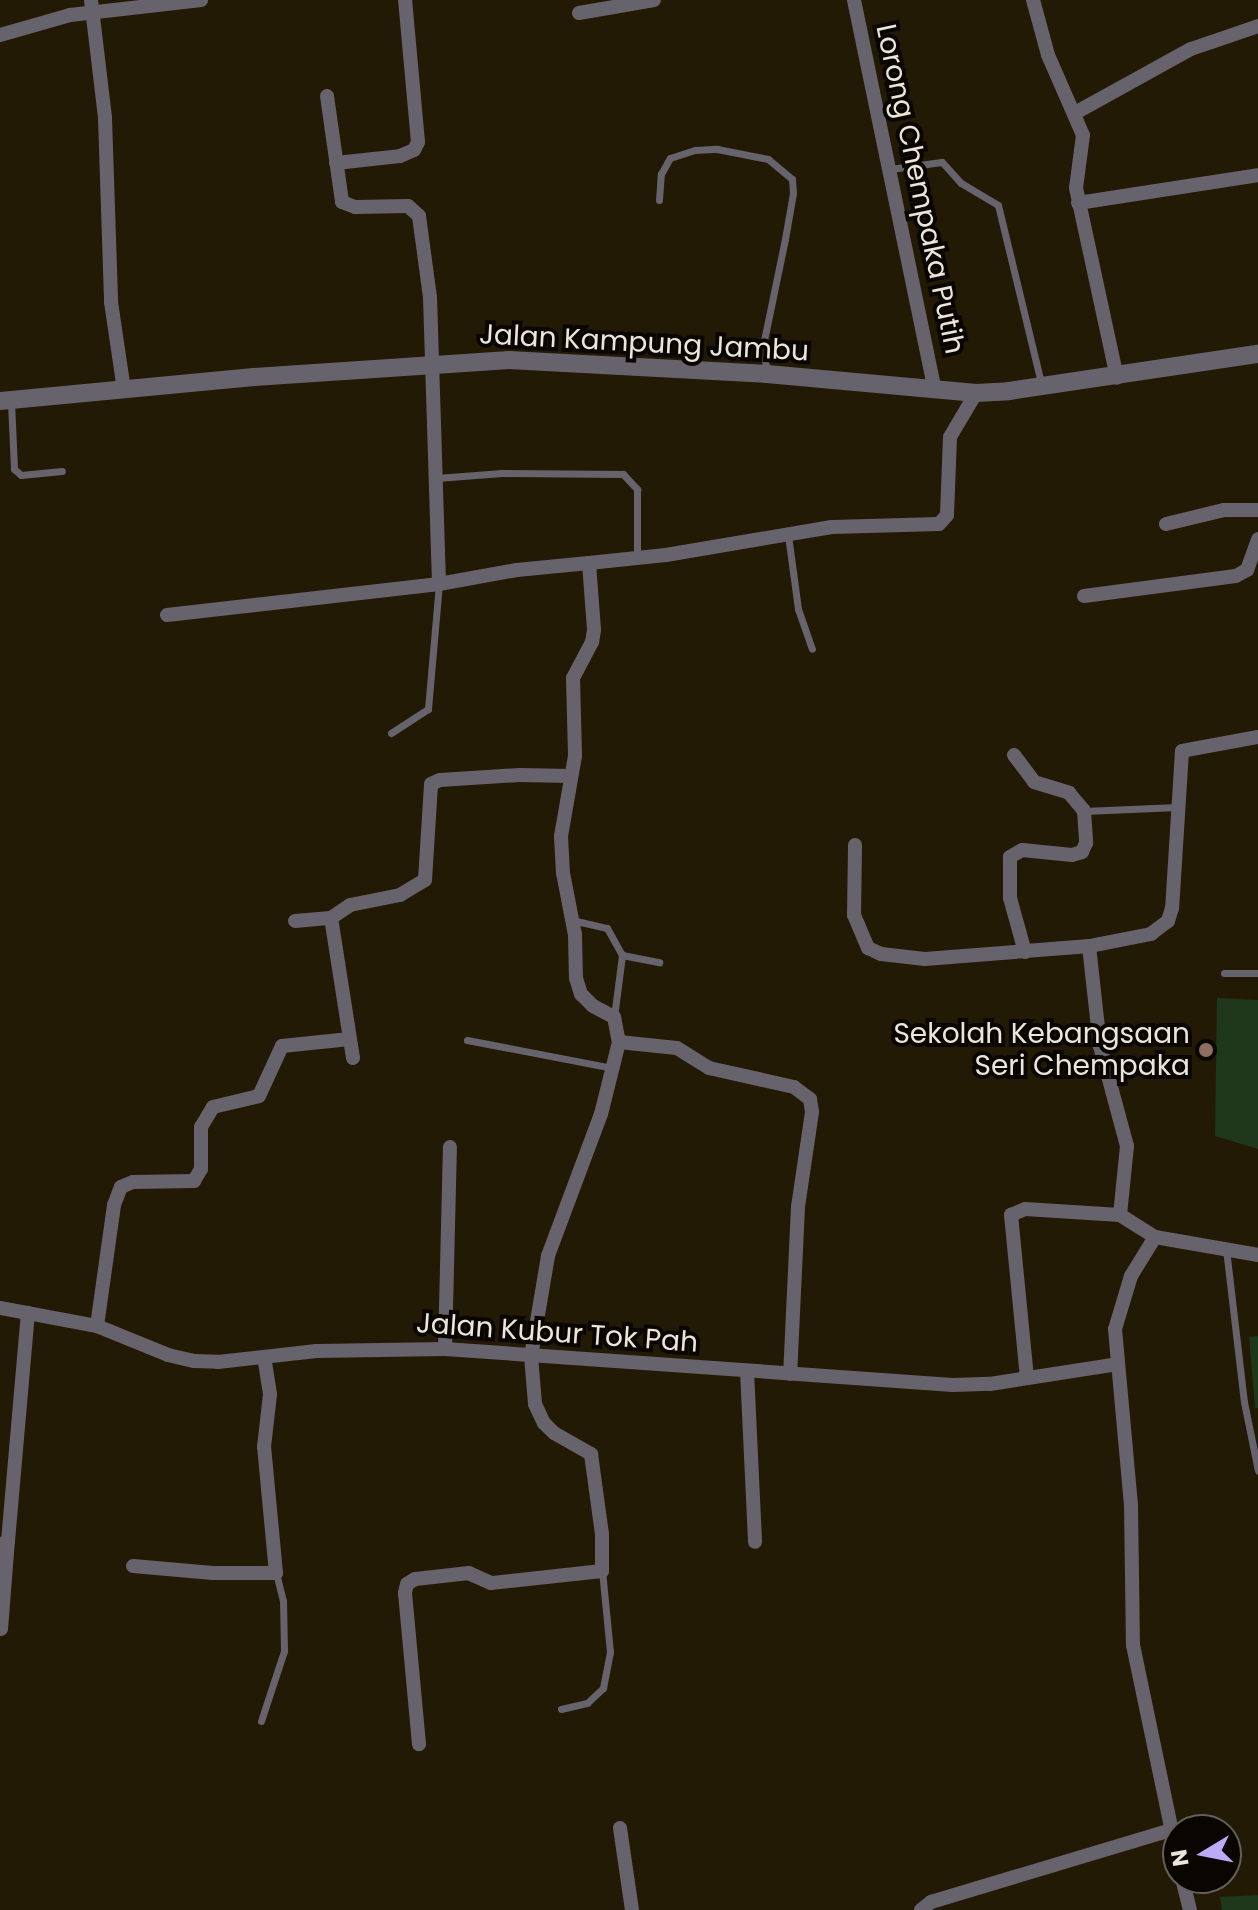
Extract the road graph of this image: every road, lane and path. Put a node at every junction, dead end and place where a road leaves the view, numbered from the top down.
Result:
1 (201, 0) edge
2 (405, 0) edge
3 (654, 0) edge
4 (854, 0) edge
5 (1033, 0) edge
6 (93, 6) edge
7 (579, 13) dead end
8 (1258, 26) edge
9 (0, 35) edge
10 (327, 96) dead end
11 (1075, 113) junction
12 (336, 163) junction
13 (889, 170) junction
14 (1258, 175) edge
15 (659, 200) dead end
16 (1078, 203) junction
17 (1258, 341) edge
18 (1258, 354) edge
19 (1188, 363) junction
20 (432, 365) junction
21 (767, 374) junction
22 (1117, 378) junction
23 (934, 388) junction
24 (1042, 389) junction
25 (124, 390) junction
26 (976, 393) junction
27 (6, 401) edge
28 (62, 471) dead end
29 (437, 478) junction
30 (1258, 510) edge
31 (1166, 524) dead end
32 (788, 533) junction
33 (1258, 539) edge
34 (637, 558) junction
35 (589, 563) junction
36 (439, 584) junction
37 (1084, 596) dead end
38 (167, 615) dead end
39 (812, 649) dead end
40 (391, 733) dead end
41 (1258, 737) edge
42 (1014, 755) dead end
43 (571, 776) junction
44 (1178, 807) junction
45 (1084, 811) junction
46 (855, 845) dead end
47 (331, 918) junction
48 (572, 920) junction
49 (295, 921) dead end
50 (1089, 946) junction
51 (1025, 952) junction
52 (622, 955) junction
53 (659, 962) dead end
54 (1224, 973) dead end
55 (1258, 973) edge
56 (614, 1017) junction
57 (350, 1039) junction
58 (467, 1040) dead end
59 (619, 1042) junction
60 (353, 1058) dead end
61 (613, 1068) junction
62 (450, 1147) dead end
63 (1120, 1215) junction
64 (1155, 1237) junction
65 (1226, 1249) junction
66 (1258, 1255) edge
67 (0, 1308) edge
68 (28, 1313) junction
69 (97, 1326) junction
70 (445, 1349) junction
71 (531, 1356) junction
72 (264, 1357) junction
73 (1117, 1364) junction
74 (747, 1371) junction
75 (790, 1374) junction
76 (1027, 1378) junction
77 (1258, 1471) edge
78 (755, 1542) dead end
79 (4, 1543) edge
80 (133, 1566) dead end
81 (602, 1571) junction
82 (276, 1573) junction
83 (1, 1629) edge
84 (561, 1709) dead end
85 (261, 1721) dead end
86 (419, 1744) dead end
87 (1168, 1814) edge
88 (620, 1828) dead end
89 (1162, 1833) edge
90 (632, 1910) edge
91 (921, 1910) edge

1 - 6 street
2 - 12 street
3 - 7 street
4 - 13 street, Lorong Chempaka Putih
5 - 11 street
6 - 9 street
6 - 25 street
8 - 11 street
10 - 12 street
11 - 16 street
12 - 20 street
13 - 23 street, Lorong Chempaka Putih
13 - 24 lane
14 - 16 street
15 - 21 lane
16 - 22 street
17 - 19 street, Jalan Kampung Jambu
18 - 19 street, Jalan Kampung Jambu
19 - 22 street, Jalan Kampung Jambu
20 - 21 street, Jalan Kampung Jambu
20 - 25 street, Jalan Kampung Jambu
20 - 29 street
21 - 23 street, Jalan Kampung Jambu
22 - 24 street, Jalan Kampung Jambu
23 - 26 street, Jalan Kampung Jambu
24 - 26 street, Jalan Kampung Jambu
25 - 27 street, Jalan Kampung Jambu
26 - 32 street
27 - 28 lane
29 - 34 lane
29 - 36 street
30 - 31 street
32 - 34 street
32 - 39 lane
33 - 37 street
34 - 35 street
35 - 36 street
35 - 43 street
36 - 38 street
36 - 40 lane
41 - 44 street
42 - 45 street
43 - 47 street
43 - 48 street
44 - 45 lane
44 - 50 street
45 - 51 street
46 - 51 street
47 - 49 street
47 - 57 street
48 - 52 lane
48 - 56 street
50 - 51 street
50 - 63 street
52 - 53 lane
52 - 56 lane
54 - 55 lane
56 - 59 street
57 - 60 street
57 - 69 street
58 - 61 lane
59 - 61 street
59 - 75 street
61 - 71 street
62 - 70 street
63 - 64 street
63 - 76 street
64 - 65 street
64 - 73 street
65 - 66 street
65 - 77 lane
67 - 68 street, Jalan Kubur Tok Pah
68 - 69 street, Jalan Kubur Tok Pah
68 - 79 street
69 - 72 street, Jalan Kubur Tok Pah
70 - 71 street, Jalan Kubur Tok Pah
70 - 72 street, Jalan Kubur Tok Pah
71 - 74 street, Jalan Kubur Tok Pah
71 - 81 street
72 - 82 street
73 - 76 street, Jalan Kubur Tok Pah
73 - 87 street
74 - 75 street, Jalan Kubur Tok Pah
74 - 78 street
75 - 76 street, Jalan Kubur Tok Pah
79 - 83 street
80 - 82 street
81 - 84 lane
81 - 86 street
82 - 85 lane
88 - 90 street
89 - 91 street

